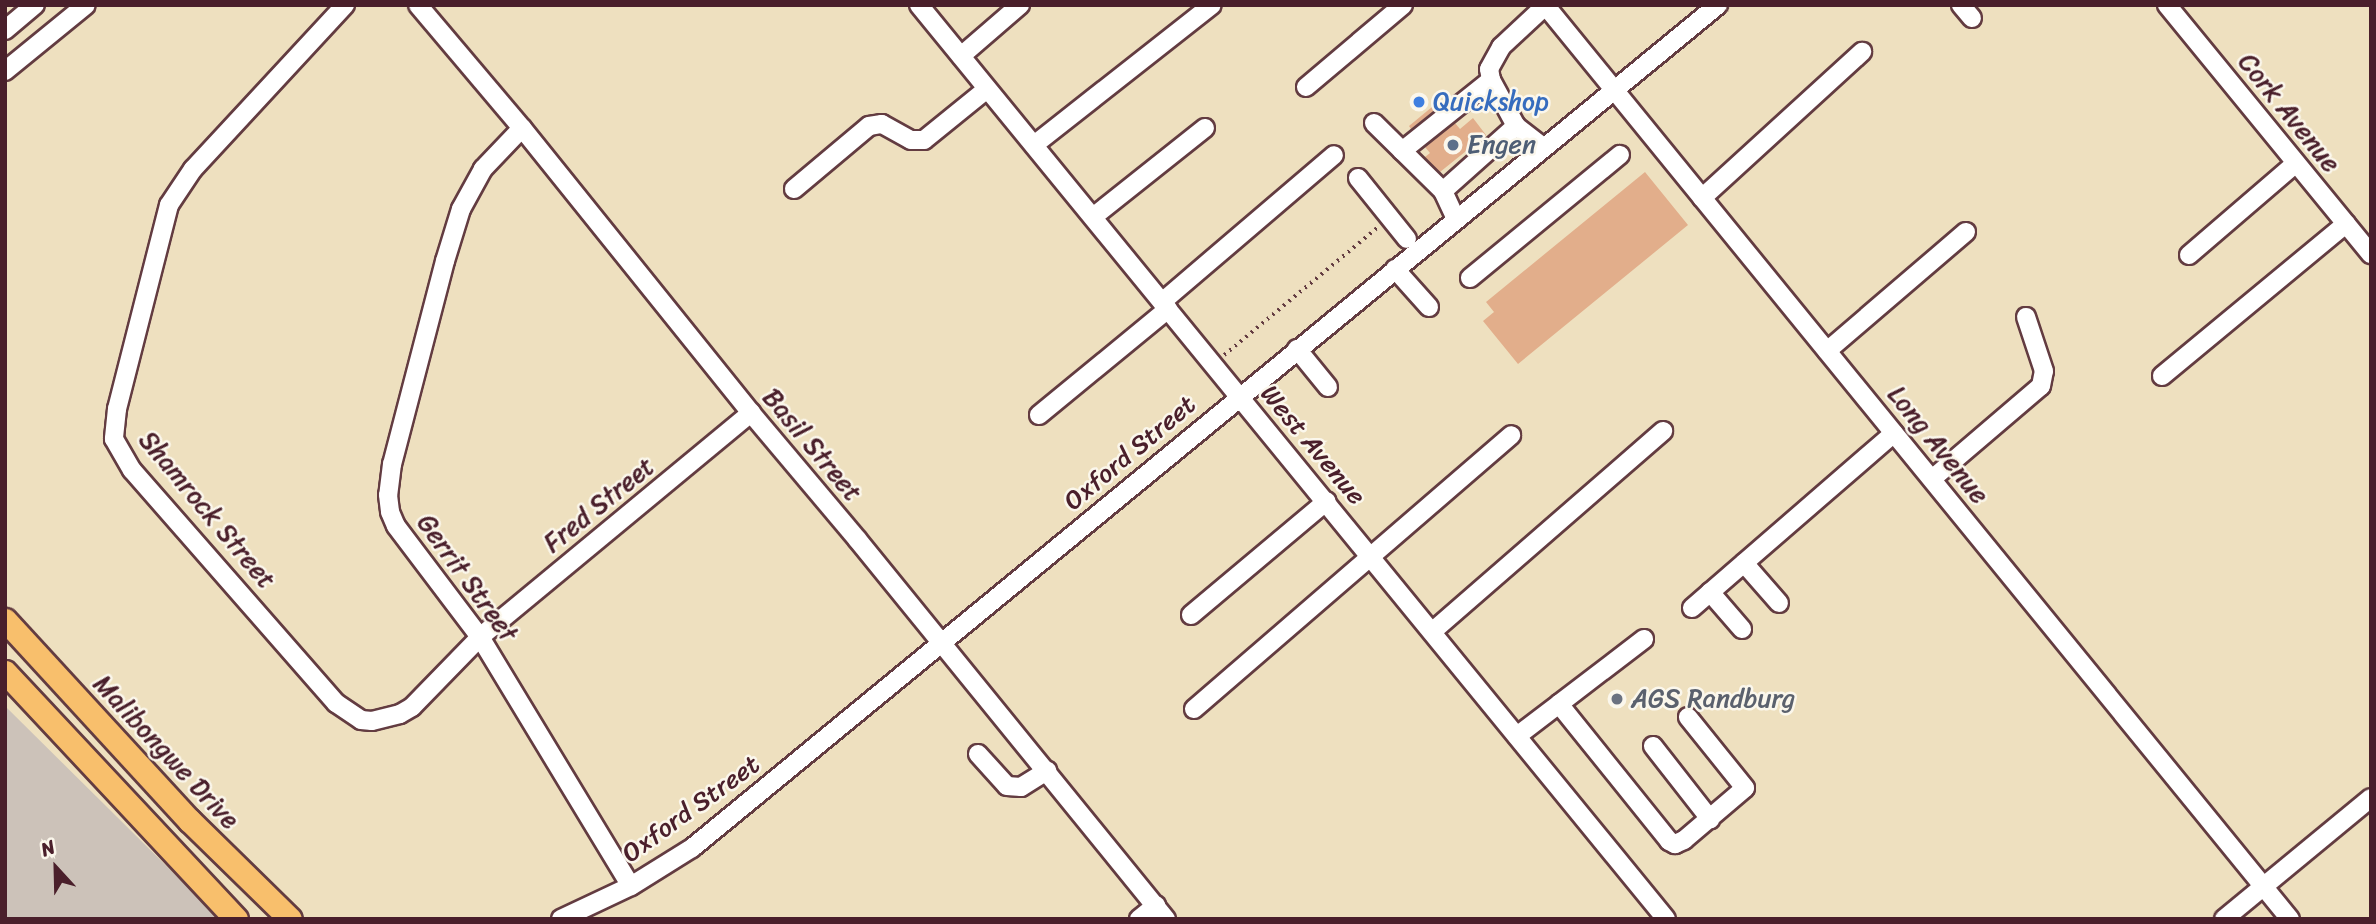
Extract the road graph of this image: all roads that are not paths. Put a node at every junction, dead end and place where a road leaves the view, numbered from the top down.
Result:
1 (36, 5) edge
2 (86, 5) edge
3 (345, 5) edge
4 (418, 5) edge
5 (919, 5) edge
6 (1020, 5) edge
7 (1212, 5) edge
8 (1403, 5) edge
9 (1718, 5) edge
10 (2167, 5) edge
11 (1545, 6) edge
12 (5, 30) edge
13 (1862, 52) dead end
14 (961, 56) junction
15 (5, 71) edge
16 (1490, 80) junction
17 (1306, 87) dead end
18 (987, 89) junction
19 (1612, 91) junction
20 (1374, 122) dead end
21 (1516, 127) junction
22 (522, 128) junction
23 (1205, 128) dead end
24 (1034, 145) junction
25 (1543, 147) junction
26 (1402, 151) junction
27 (1334, 155) dead end
28 (1620, 155) dead end
29 (2295, 163) junction
30 (1358, 178) dead end
31 (794, 189) dead end
32 (1443, 191) junction
33 (1702, 198) junction
34 (1093, 217) junction
35 (1457, 219) junction
36 (2346, 224) junction
37 (1966, 232) dead end
38 (1407, 239) dead end
39 (2371, 254) edge
40 (2189, 255) dead end
41 (1395, 269) junction
42 (1470, 278) dead end
43 (1165, 305) junction
44 (1429, 307) dead end
45 (2026, 317) dead end
46 (1297, 349) junction
47 (1827, 351) junction
48 (2162, 376) dead end
49 (1328, 387) dead end
50 (1239, 396) junction
51 (751, 413) junction
52 (1040, 415) dead end
53 (1663, 431) dead end
54 (1894, 433) junction
55 (1511, 435) dead end
56 (1932, 479) junction
57 (1326, 501) junction
58 (1371, 557) junction
59 (1744, 563) junction
60 (1710, 592) junction
61 (1779, 603) dead end
62 (1692, 608) dead end
63 (1191, 615) dead end
64 (5, 620) edge
65 (1741, 629) dead end
66 (1433, 631) junction
67 (480, 637) junction
68 (1644, 639) dead end
69 (940, 642) junction
70 (5, 672) edge
71 (1559, 704) junction
72 (1194, 709) dead end
73 (1688, 717) dead end
74 (1517, 736) junction
75 (1653, 746) dead end
76 (978, 754) dead end
77 (1047, 771) junction
78 (2371, 798) edge
79 (1710, 819) junction
80 (256, 884) junction
81 (631, 886) junction
82 (2264, 886) junction
83 (1161, 912) edge
84 (227, 914) edge
85 (290, 919) edge
86 (307, 919) edge
87 (561, 919) edge
88 (1139, 919) edge
89 (1666, 919) edge
90 (2224, 919) edge
91 (2290, 919) edge

1 - 12 street
2 - 15 street
3 - 67 street, Shamrock Street
4 - 22 street, Basil Street
5 - 14 street, West Avenue
6 - 14 street
7 - 24 street
8 - 17 street
9 - 19 street, Oxford Street
10 - 29 street, Cork Avenue
11 - 16 street
11 - 19 street, Long Avenue
13 - 33 street
14 - 18 street, West Avenue
16 - 21 street
16 - 26 street
18 - 24 street, West Avenue
18 - 31 street
19 - 25 street, Oxford Street
19 - 33 street, Long Avenue
20 - 26 street
21 - 25 street
21 - 32 street
22 - 51 street, Basil Street
22 - 67 street, Gerrit Street
23 - 34 street
24 - 34 street, West Avenue
25 - 35 street, Oxford Street
26 - 32 street
27 - 43 street
28 - 42 street
29 - 36 street, Cork Avenue
29 - 40 street
30 - 38 street
32 - 35 street
33 - 47 street, Long Avenue
34 - 43 street, West Avenue
35 - 41 street, Oxford Street
36 - 39 street, Cork Avenue
36 - 48 street
37 - 47 street
41 - 44 street
41 - 46 street, Oxford Street
43 - 50 street, West Avenue
43 - 52 street
45 - 56 street
46 - 49 street
46 - 50 street, Oxford Street
47 - 54 street, Long Avenue
50 - 57 street, West Avenue
50 - 69 street, Oxford Street
51 - 67 street, Fred Street
51 - 69 street, Basil Street
53 - 66 street
54 - 56 street, Long Avenue
54 - 59 street
55 - 58 street
56 - 82 street, Long Avenue
57 - 58 street, West Avenue
57 - 63 street
58 - 66 street, West Avenue
58 - 72 street
59 - 60 street
59 - 61 street
60 - 62 street
60 - 65 street
64 - 80 main road, Malibongwe Drive
66 - 74 street, West Avenue
67 - 81 street, Gerrit Street
68 - 71 street
69 - 77 street, Basil Street
69 - 81 street, Oxford Street
70 - 84 main road
71 - 74 street
71 - 79 street
73 - 79 street
74 - 89 street, West Avenue
75 - 79 street
76 - 77 street
77 - 83 street, Basil Street
78 - 82 street
80 - 85 main road, Malibongwe Drive
80 - 86 main road
81 - 87 street, Oxford Street
82 - 90 street
82 - 91 street, Long Avenue
83 - 88 street

